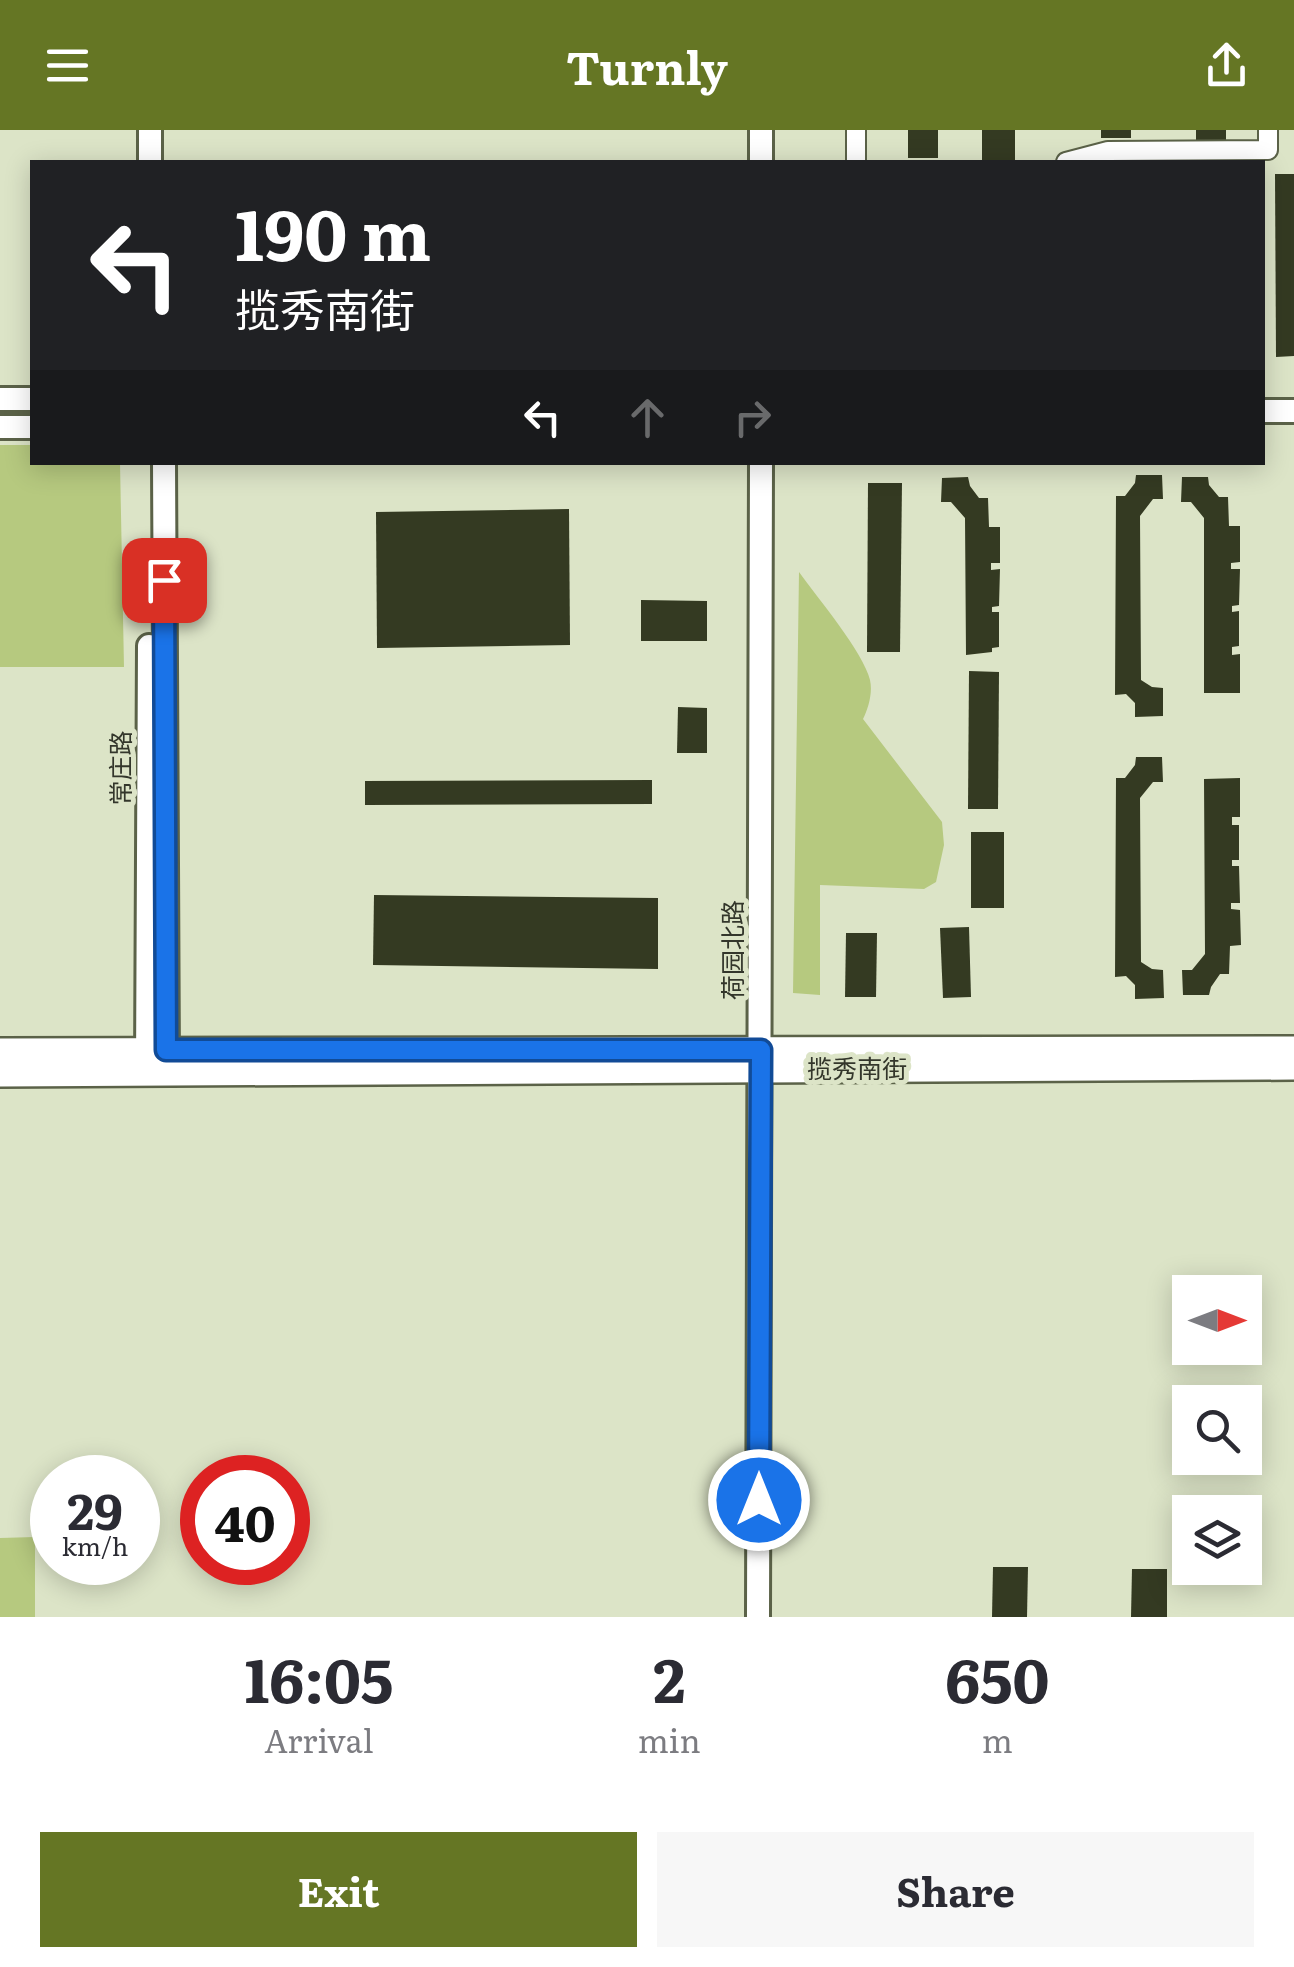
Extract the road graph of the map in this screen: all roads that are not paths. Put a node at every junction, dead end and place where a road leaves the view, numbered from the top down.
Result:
1 (150, 130) edge
2 (164, 130) edge
3 (761, 130) edge
4 (856, 130) edge
5 (1268, 130) edge
6 (150, 160) edge
7 (164, 160) edge
8 (761, 160) edge
9 (856, 160) edge
10 (1074, 160) edge
11 (0, 399) edge
12 (30, 399) edge
13 (1265, 411) edge
14 (1294, 411) edge
15 (0, 426) edge
16 (30, 427) edge
17 (150, 465) edge
18 (164, 465) edge
19 (761, 465) edge
20 (1294, 1049) edge
21 (0, 1051) edge
22 (761, 1059) junction
23 (157, 1062) junction
24 (1294, 1067) edge
25 (0, 1074) edge
26 (758, 1617) edge

1 - 6 street
2 - 7 street
3 - 8 street
4 - 9 street
5 - 10 street
11 - 12 street
13 - 14 street
15 - 16 street
17 - 23 street, 常庄路
18 - 23 street, 常庄路
19 - 22 street, 荷园北路
20 - 22 main road, 揽秀南街
21 - 23 main road, 揽秀南街
22 - 23 main road, 揽秀南街
22 - 24 main road, 揽秀南街
22 - 26 street, 荷园北路
23 - 25 main road, 揽秀南街

